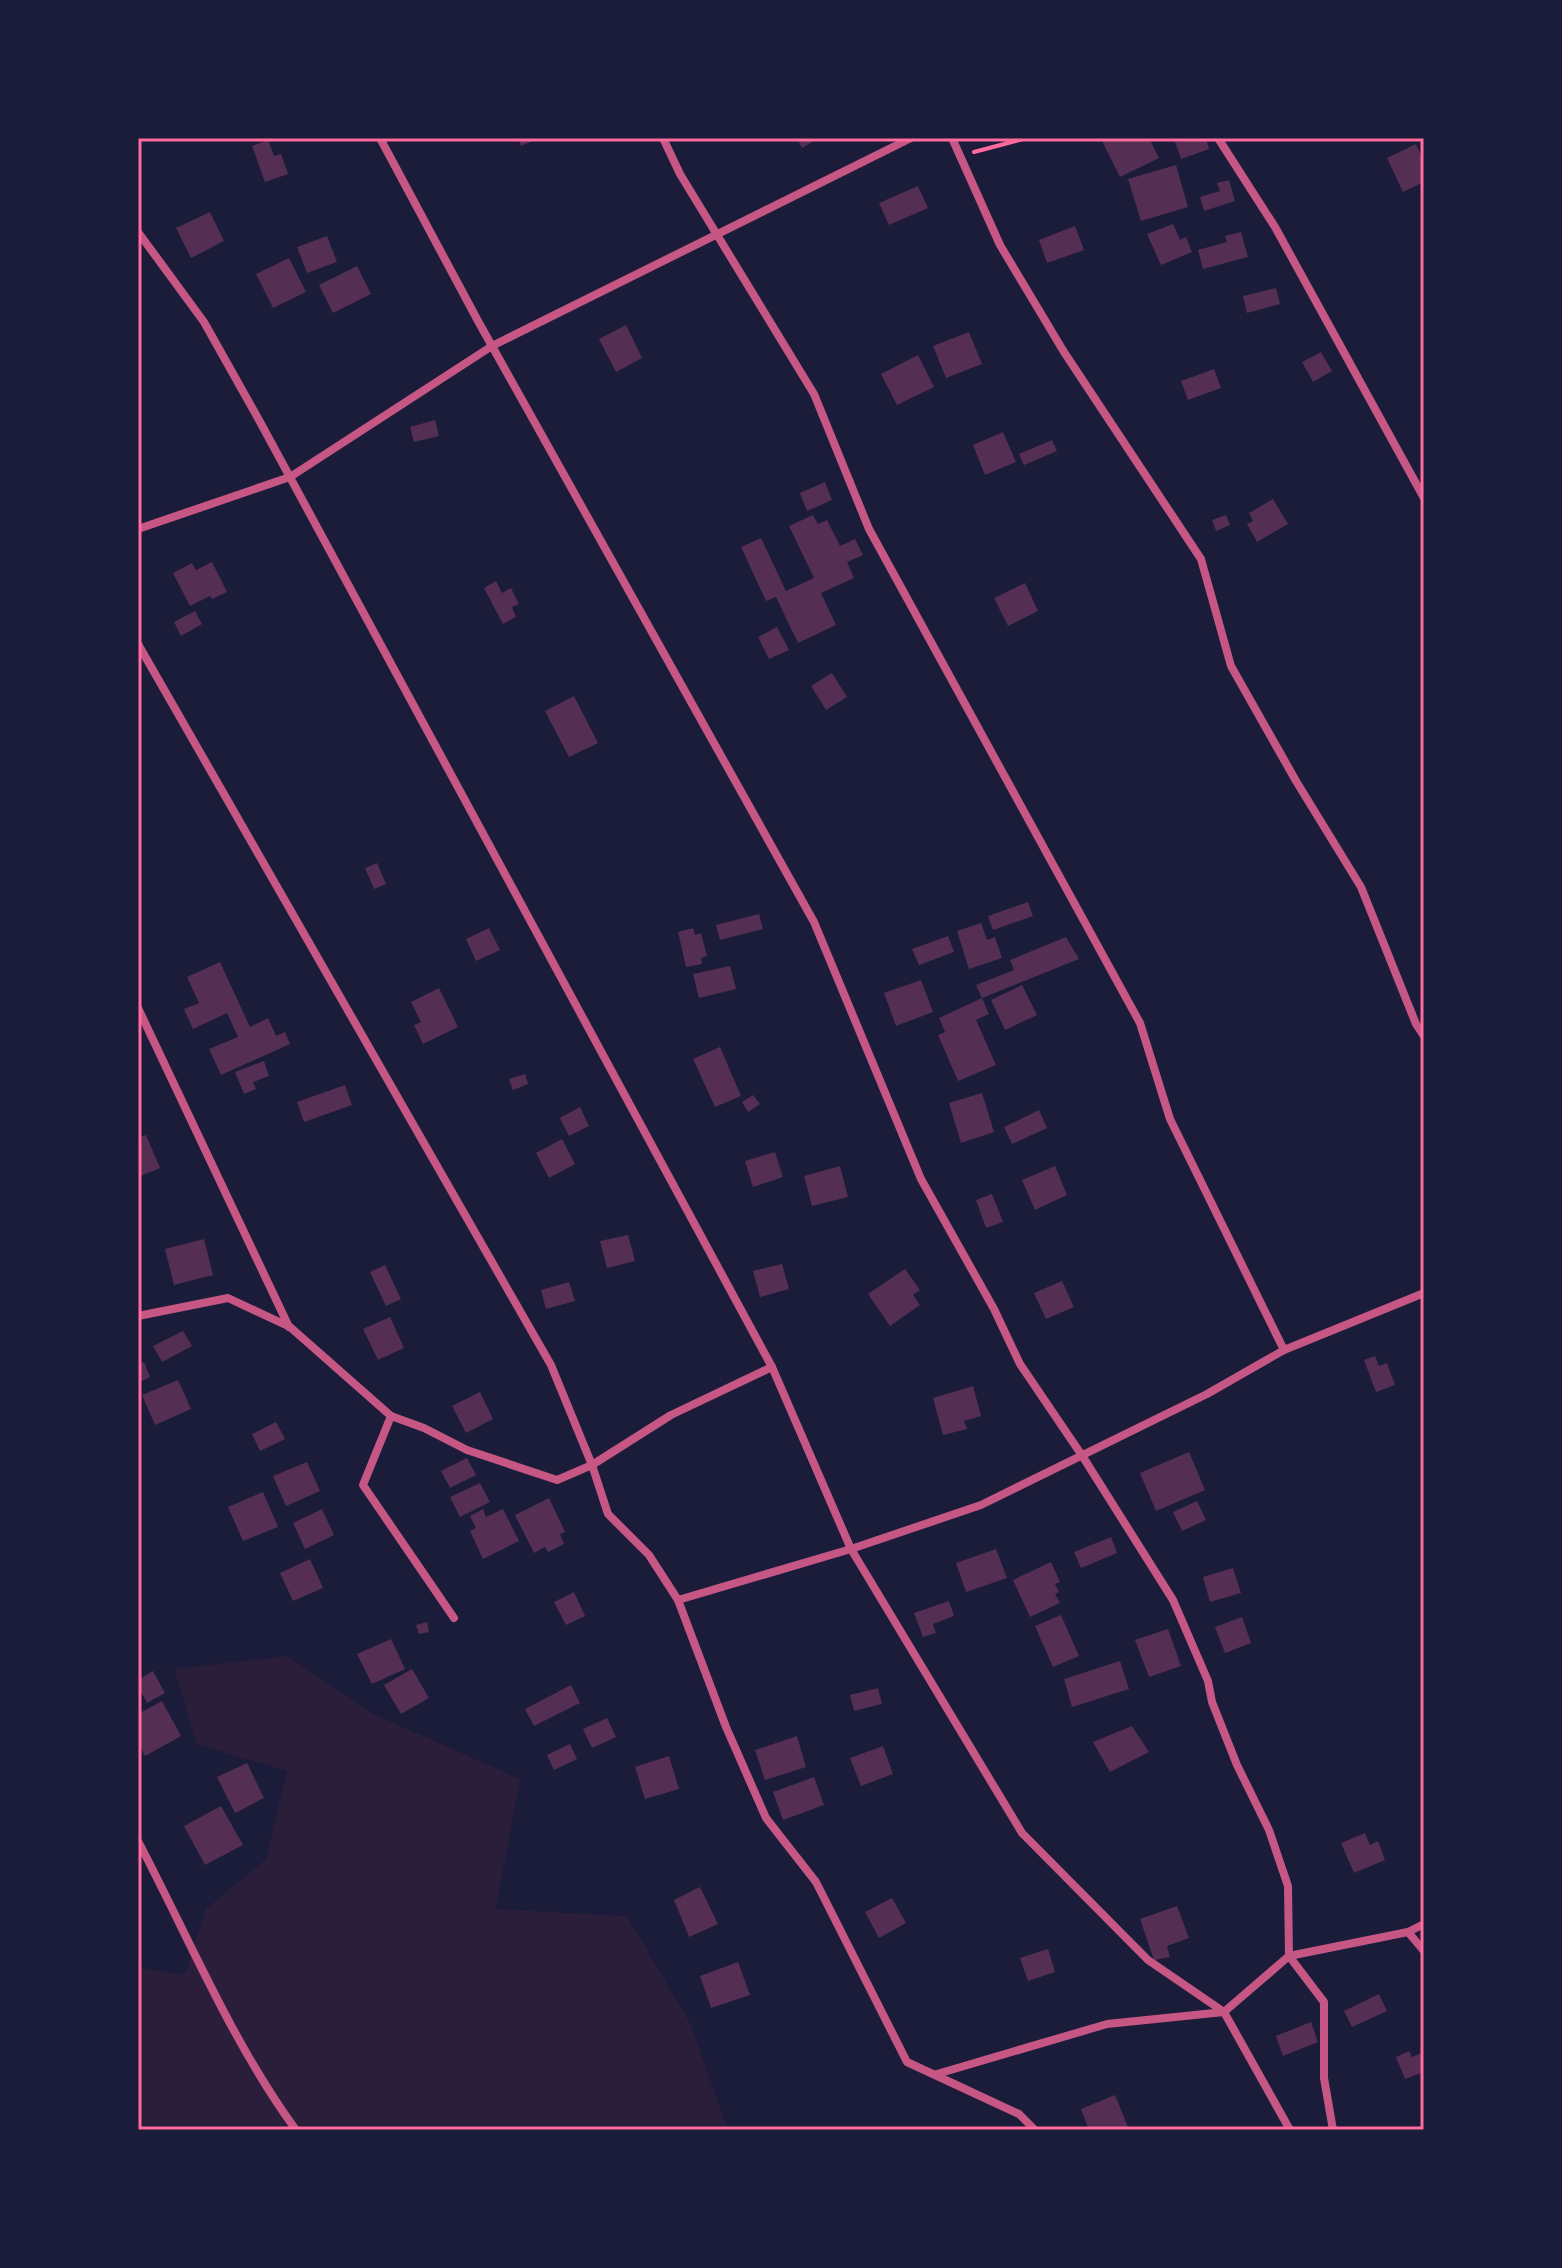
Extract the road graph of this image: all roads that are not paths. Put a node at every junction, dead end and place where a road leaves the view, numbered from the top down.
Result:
1 (380, 138) edge
2 (663, 138) edge
3 (911, 138) edge
4 (952, 138) edge
5 (1218, 138) edge
6 (138, 232) edge
7 (717, 235) junction
8 (492, 346) junction
9 (290, 477) junction
10 (1424, 498) edge
11 (138, 529) edge
12 (138, 644) edge
13 (138, 1008) edge
14 (1424, 1036) edge
15 (1424, 1293) edge
16 (138, 1316) edge
17 (290, 1327) junction
18 (1284, 1350) junction
19 (772, 1367) junction
20 (391, 1416) junction
21 (1083, 1457) junction
22 (592, 1465) junction
23 (851, 1549) junction
24 (678, 1600) junction
25 (454, 1618) dead end
26 (138, 1841) edge
27 (1424, 1924) edge
28 (1408, 1932) junction
29 (1424, 1951) edge
30 (1289, 1956) junction
31 (1224, 2012) junction
32 (937, 2074) junction
33 (296, 2130) edge
34 (1035, 2130) edge
35 (1290, 2130) edge
36 (1333, 2130) edge

1 - 8 street
2 - 7 street
3 - 7 street
4 - 14 street
5 - 10 street
6 - 9 street
7 - 8 street
7 - 18 street
8 - 9 street
8 - 21 street
9 - 11 street
9 - 19 street
12 - 22 street
13 - 17 street
15 - 18 street
16 - 17 street
17 - 20 street
18 - 21 street
19 - 22 street
19 - 23 street
20 - 22 street
20 - 25 street
21 - 23 street
21 - 30 street
22 - 24 street
23 - 24 street
23 - 31 street
24 - 32 street
26 - 33 street
27 - 28 street
28 - 29 street
28 - 30 street
30 - 31 street
30 - 36 street
31 - 32 street
31 - 35 street
32 - 34 street

